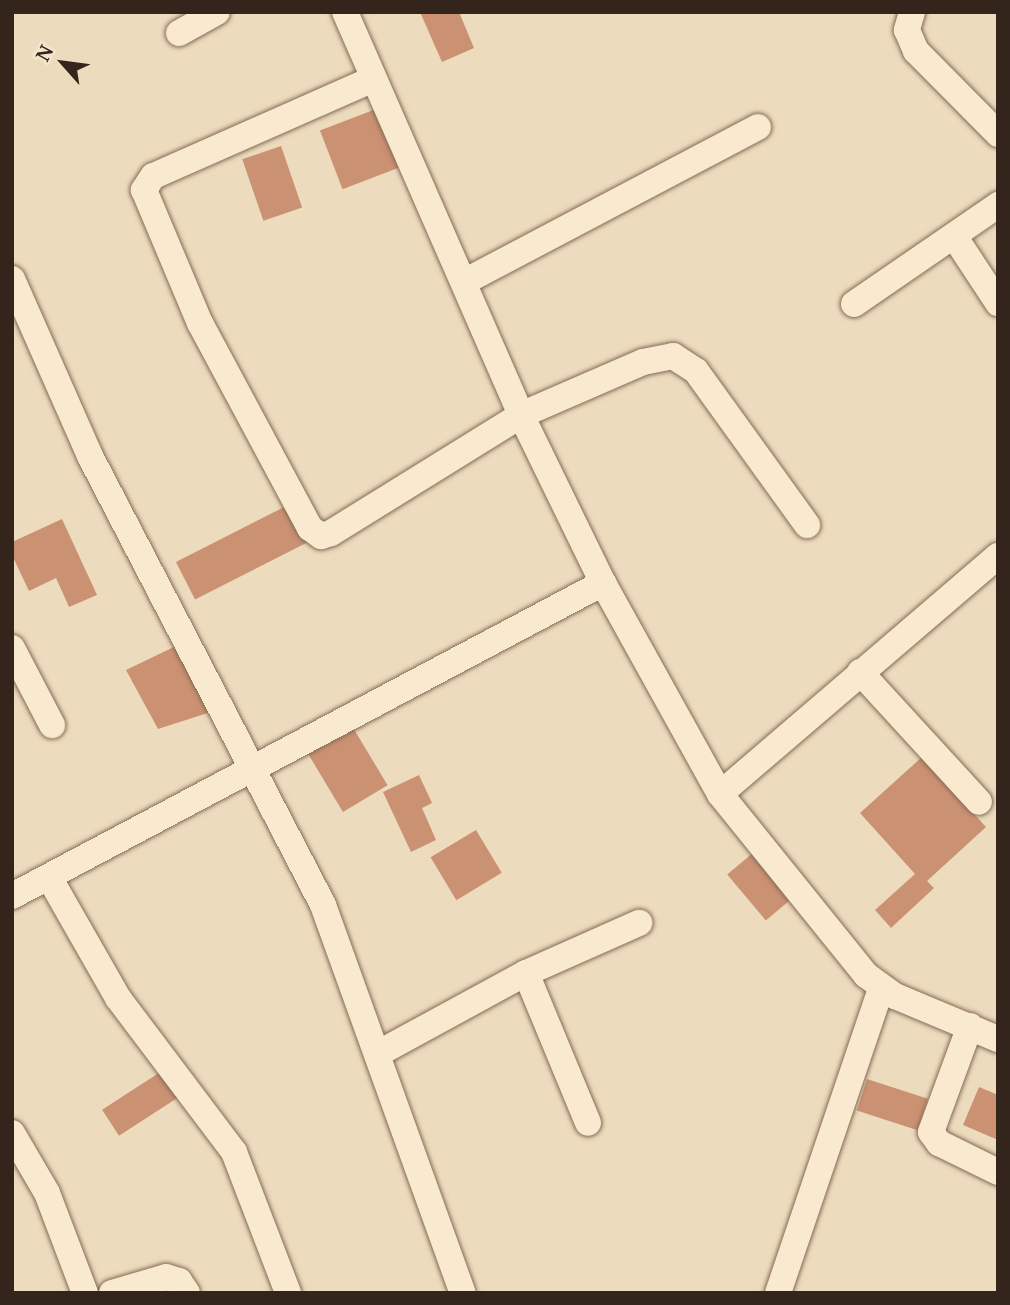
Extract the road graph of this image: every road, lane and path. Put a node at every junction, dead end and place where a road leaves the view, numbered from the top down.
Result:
1 (217, 12) edge
2 (345, 12) edge
3 (912, 12) edge
4 (179, 33) dead end
5 (371, 80) junction
6 (758, 127) dead end
7 (998, 134) edge
8 (998, 205) edge
9 (956, 239) junction
10 (12, 279) edge
11 (466, 281) junction
12 (998, 303) edge
13 (854, 304) dead end
14 (522, 415) junction
15 (807, 525) dead end
16 (995, 564) edge
17 (603, 583) junction
18 (12, 648) edge
19 (860, 672) junction
20 (52, 725) dead end
21 (252, 768) junction
22 (720, 794) junction
23 (979, 802) dead end
24 (48, 877) junction
25 (12, 896) edge
26 (639, 923) dead end
27 (526, 974) junction
28 (881, 988) junction
29 (970, 1026) junction
30 (998, 1039) edge
31 (379, 1053) junction
32 (588, 1123) dead end
33 (12, 1133) edge
34 (998, 1172) edge
35 (85, 1293) edge
36 (112, 1293) edge
37 (187, 1293) edge
38 (288, 1293) edge
39 (463, 1293) edge
40 (778, 1293) edge

1 - 4 street
2 - 5 street
3 - 7 street
5 - 11 street
5 - 14 street
6 - 11 street
8 - 9 street
9 - 12 street
9 - 13 street
10 - 21 street
11 - 14 street
14 - 15 street
14 - 17 street
16 - 19 street
17 - 21 street
17 - 22 street
18 - 20 street
19 - 22 street
19 - 23 street
21 - 24 street
21 - 31 street
22 - 28 street
24 - 25 street
24 - 38 street
26 - 27 street
27 - 31 street
27 - 32 street
28 - 29 street
28 - 40 street
29 - 30 street
29 - 34 street
31 - 39 street
33 - 35 street
36 - 37 street

